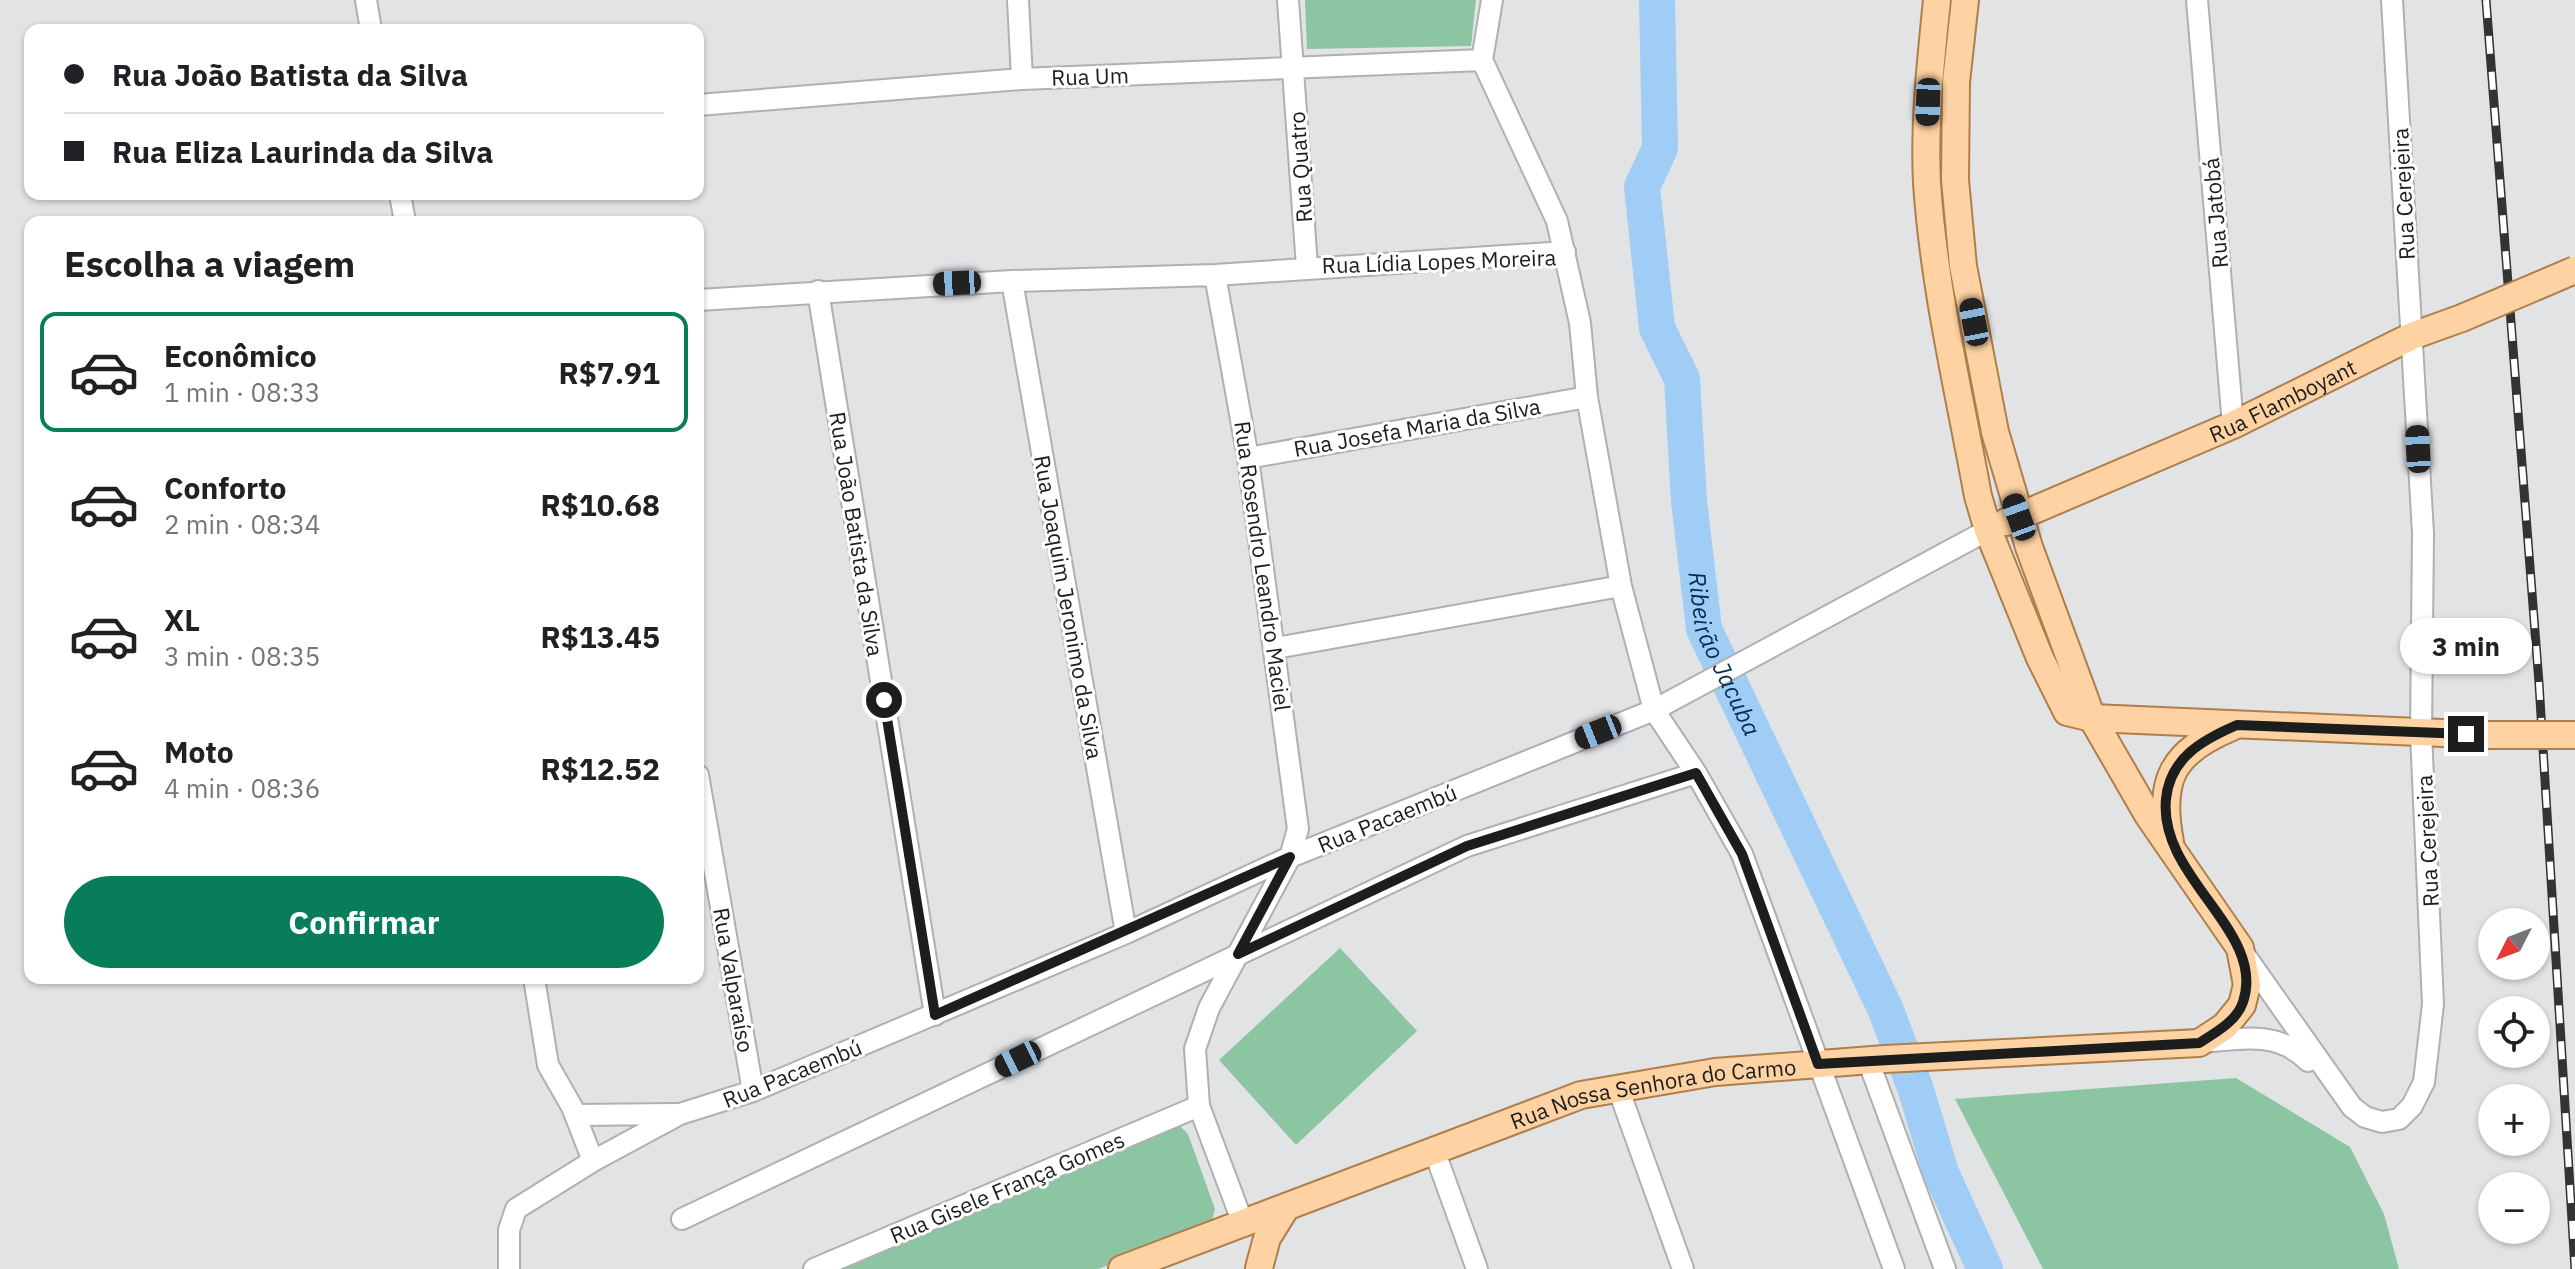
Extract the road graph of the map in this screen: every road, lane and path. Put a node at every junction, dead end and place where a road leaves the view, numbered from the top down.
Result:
1 (366, 0) edge
2 (1018, 0) edge
3 (1288, 0) edge
4 (1492, 0) edge
5 (1937, 0) edge
6 (1965, 0) edge
7 (2197, 0) edge
8 (2392, 0) edge
9 (370, 24) edge
10 (1482, 60) junction
11 (1292, 68) junction
12 (1022, 79) junction
13 (704, 105) edge
14 (1565, 252) junction
15 (1307, 267) junction
16 (2575, 270) edge
17 (1215, 275) junction
18 (1012, 281) junction
19 (818, 291) junction
20 (704, 300) edge
21 (2412, 336) junction
22 (1587, 397) junction
23 (2233, 425) junction
24 (1248, 458) junction
25 (2019, 517) junction
26 (1988, 530) junction
27 (1621, 586) junction
28 (1276, 648) junction
29 (1654, 710) junction
30 (2092, 718) junction
31 (2237, 725) junction
32 (2421, 733) junction
33 (2575, 735) edge
34 (1696, 773) junction
35 (704, 809) edge
36 (2172, 850) junction
37 (1290, 857) junction
38 (1126, 933) junction
39 (2240, 948) junction
40 (1238, 954) junction
41 (535, 984) edge
42 (935, 1015) junction
43 (2199, 1043) junction
44 (1876, 1059) junction
45 (1818, 1064) junction
46 (1618, 1088) junction
47 (2336, 1089) junction
48 (753, 1091) junction
49 (1199, 1106) junction
50 (680, 1114) junction
51 (575, 1115) junction
52 (1434, 1150) junction
53 (593, 1161) junction
54 (1285, 1209) junction
55 (682, 1219) dead end
56 (1244, 1226) junction
57 (1259, 1268) edge
58 (509, 1269) edge
59 (814, 1269) edge
60 (1122, 1269) edge
61 (1477, 1269) edge
62 (1683, 1269) edge
63 (1894, 1269) edge
64 (1945, 1269) edge

1 - 9 street
2 - 12 street
3 - 11 street, Rua Quatro
4 - 10 street
5 - 26 main road
6 - 25 main road
7 - 23 street, Rua Jatobá
8 - 21 street, Rua Cerejeira
10 - 11 street, Rua Um
10 - 14 street
11 - 12 street, Rua Um
11 - 15 street, Rua Quatro
12 - 13 street, Rua Um
14 - 15 street, Rua Lídia Lopes Moreira
14 - 22 street, Rua Lídia Lopes Moreira
15 - 17 street, Rua Lídia Lopes Moreira
16 - 21 main road, Rua Flamboyant, bridge
17 - 18 street, Rua Lídia Lopes Moreira
17 - 24 street, Rua Rosendro Leandro Maciel
18 - 19 street, Rua Lídia Lopes Moreira
18 - 38 street, Rua Joaquim Jeronimo da Silva
19 - 20 street, Rua Lídia Lopes Moreira
19 - 42 street, Rua João Batista da Silva
21 - 23 main road, Rua Flamboyant
21 - 32 street, Rua Cerejeira
22 - 24 street, Rua Josefa Maria da Silva
22 - 27 street, Rua Lídia Lopes Moreira
23 - 25 main road, Rua Flamboyant
24 - 28 street, Rua Rosendro Leandro Maciel
25 - 26 main road, Rua Flamboyant
25 - 30 main road
26 - 29 street, Rua Pacaembú
26 - 30 main road
27 - 28 street
27 - 29 street, Rua Lídia Lopes Moreira
28 - 37 street, Rua Rosendro Leandro Maciel
29 - 34 street, Rua Lídia Lopes Moreira
29 - 37 street, Rua Pacaembú
30 - 31 main road
30 - 36 main road
31 - 32 main road
31 - 36 main road
32 - 33 main road, bridge
32 - 47 street, Rua Cerejeira
34 - 40 street
34 - 45 street, Rua Lídia Lopes Moreira
35 - 48 street, Rua Valparaíso
36 - 39 main road
37 - 38 street, Rua Pacaembú
37 - 40 street, Rua Rosendro Leandro Maciel
38 - 42 street, Rua Pacaembú
39 - 43 main road
39 - 47 street, Rua Cerejeira
40 - 49 street, Rua Rosendro Leandro Maciel
40 - 55 street
41 - 51 street
42 - 48 street, Rua Pacaembú
43 - 44 main road, Rua Nossa Senhora do Carmo
43 - 47 street, Rua Cerejeira
44 - 45 main road, Rua Nossa Senhora do Carmo
44 - 64 street
45 - 46 main road, Rua Nossa Senhora do Carmo
45 - 63 street, Rua Lídia Lopes Moreira
46 - 52 main road, Rua Nossa Senhora do Carmo
46 - 62 street
48 - 50 street, Rua Pacaembú
49 - 56 street, Rua Rosendro Leandro Maciel
49 - 59 street, Rua Gisele França Gomes
50 - 51 street, Rua Pacaembú
50 - 53 street, Rua Pacaembú
51 - 53 street
52 - 54 main road, Rua Nossa Senhora do Carmo
52 - 61 street
53 - 58 street, Rua Pacaembú
54 - 56 main road, Rua Nossa Senhora do Carmo
54 - 57 main road
56 - 57 main road
56 - 60 main road, Rua Nossa Senhora do Carmo

